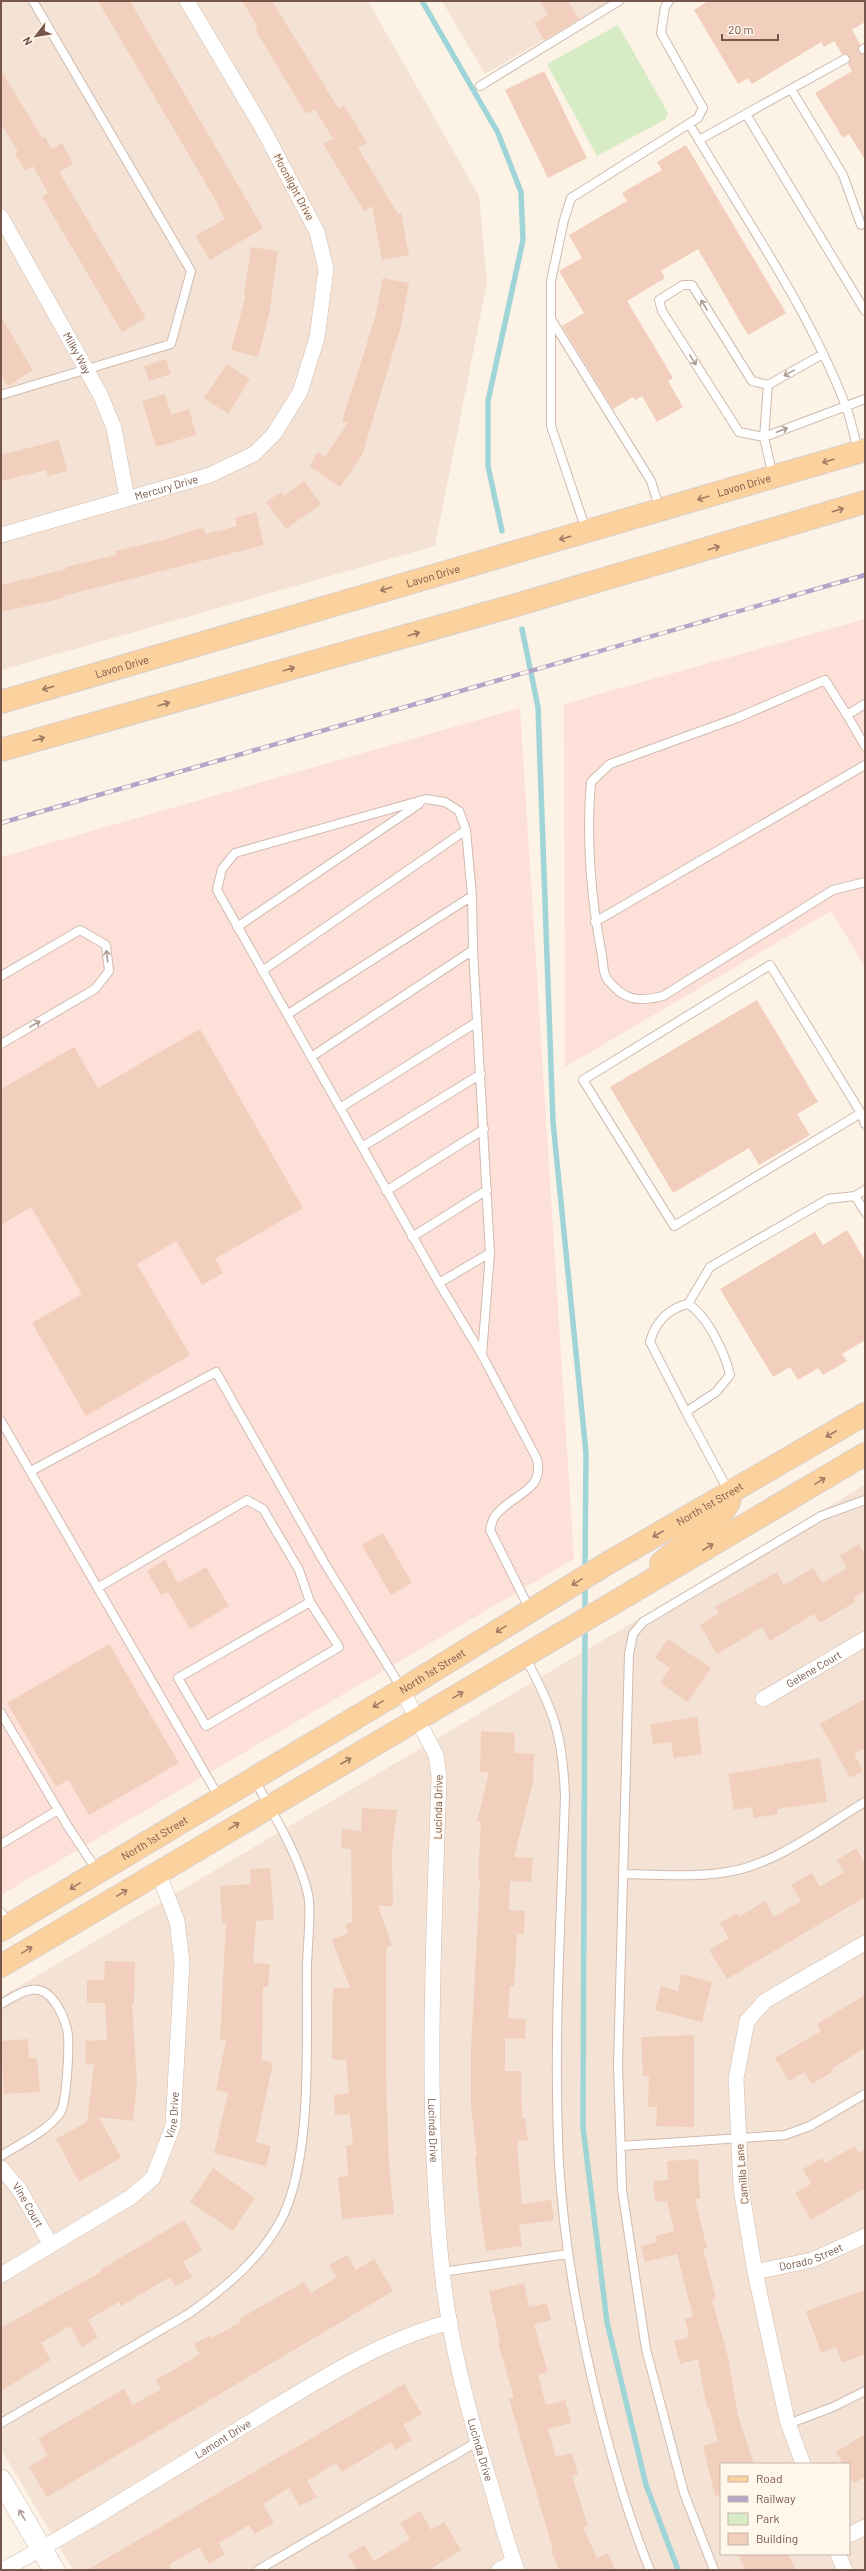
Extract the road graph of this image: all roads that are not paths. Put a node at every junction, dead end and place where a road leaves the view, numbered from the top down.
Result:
1 (33, 1) edge
2 (187, 1) edge
3 (619, 1) edge
4 (670, 1) edge
5 (845, 59) dead end
6 (480, 86) dead end
7 (791, 89) junction
8 (746, 114) junction
9 (689, 124) junction
10 (699, 140) junction
11 (1, 217) edge
12 (861, 225) dead end
13 (865, 311) edge
14 (551, 320) junction
15 (823, 354) junction
16 (87, 370) junction
17 (768, 384) junction
18 (300, 392) joint
19 (1, 395) edge
20 (865, 399) edge
21 (846, 405) junction
22 (764, 437) junction
23 (863, 456) edge
24 (773, 477) junction
25 (127, 498) junction
26 (865, 502) edge
27 (660, 510) junction
28 (587, 531) junction
29 (1, 535) edge
30 (1, 702) edge
31 (865, 704) edge
32 (847, 715) junction
33 (865, 746) edge
34 (1, 750) edge
35 (865, 765) edge
36 (426, 799) junction
37 (466, 830) junction
38 (865, 882) edge
39 (472, 896) junction
40 (595, 922) junction
41 (237, 926) junction
42 (473, 950) junction
43 (262, 971) junction
44 (1, 976) edge
45 (288, 1014) junction
46 (477, 1022) junction
47 (1, 1044) edge
48 (311, 1056) junction
49 (481, 1074) junction
50 (340, 1108) junction
51 (861, 1113) junction
52 (865, 1124) edge
53 (484, 1129) junction
54 (362, 1147) junction
55 (487, 1190) junction
56 (865, 1190) edge
57 (386, 1191) junction
58 (855, 1196) junction
59 (865, 1212) edge
60 (412, 1237) junction
61 (490, 1253) junction
62 (439, 1283) junction
63 (688, 1304) junction
64 (482, 1356) junction
65 (686, 1412) junction
66 (864, 1417) edge
67 (1, 1421) edge
68 (865, 1454) edge
69 (31, 1471) junction
70 (730, 1493) junction
71 (865, 1500) edge
72 (99, 1587) junction
73 (310, 1602) junction
74 (614, 1603) junction
75 (538, 1606) junction
76 (865, 1639) edge
77 (525, 1655) junction
78 (402, 1690) junction
79 (763, 1699) dead end
80 (1, 1713) edge
81 (418, 1719) junction
82 (254, 1779) junction
83 (220, 1799) junction
84 (865, 1802) edge
85 (269, 1806) junction
86 (58, 1810) junction
87 (1, 1844) edge
88 (98, 1872) junction
89 (158, 1872) junction
90 (623, 1874) junction
91 (37, 1909) junction
92 (4, 1922) edge
93 (53, 1934) junction
94 (865, 1943) edge
95 (1, 1966) edge
96 (1, 2004) edge
97 (865, 2094) edge
98 (739, 2139) junction
99 (621, 2146) junction
100 (1, 2156) edge
101 (1, 2168) edge
102 (865, 2236) edge
103 (51, 2245) junction
104 (568, 2254) junction
105 (442, 2272) junction
106 (755, 2272) junction
107 (1, 2276) edge
108 (450, 2322) junction
109 (865, 2391) edge
110 (1, 2424) edge
111 (788, 2424) junction
112 (477, 2442) junction
113 (803, 2463) edge
114 (1, 2480) edge
115 (865, 2527) edge
116 (850, 2534) edge
117 (42, 2549) junction
118 (838, 2555) edge
119 (516, 2566) edge
120 (3, 2570) edge
121 (54, 2570) edge
122 (258, 2570) edge
123 (499, 2570) edge
124 (650, 2570) edge
125 (714, 2570) edge
126 (845, 2570) edge

1 - 16 lane
2 - 18 street, Moonlight Drive
3 - 6 lane
4 - 9 lane
5 - 7 lane
7 - 8 lane
7 - 12 lane
8 - 10 lane
8 - 13 lane
9 - 10 lane
9 - 14 lane
10 - 15 lane
11 - 16 street, Milky Way
14 - 27 lane
14 - 28 lane
15 -> 17 lane
15 - 21 lane
16 - 19 lane
16 - 25 street, Milky Way
17 - 22 lane
17 -> 22 lane
18 - 25 street, Mercury Drive
20 - 21 lane
22 -> 21 lane
21 - 23 lane
22 - 24 lane
23 -> 24 main road, Lavon Drive
24 -> 27 main road, Lavon Drive
25 - 29 street, Mercury Drive
34 -> 26 main road
27 - 28 main road, Lavon Drive
28 -> 30 main road, Lavon Drive
31 - 32 lane
32 - 33 lane
32 - 40 lane
35 - 40 lane
36 - 37 lane
36 - 41 lane
36 - 41 lane
37 - 39 lane
37 - 43 lane
38 - 40 lane
39 - 42 lane
39 - 45 lane
41 - 43 lane
42 - 46 lane
42 - 48 lane
43 - 45 lane
47 -> 44 lane
45 - 48 lane
46 - 49 lane
46 - 50 lane
48 - 50 lane
49 - 53 lane
49 - 54 lane
50 - 54 lane
51 - 51 lane
51 - 52 lane
53 - 55 lane
53 - 57 lane
54 - 57 lane
55 - 60 lane
55 - 61 lane
56 - 58 lane
57 - 60 lane
58 - 59 lane
58 - 63 lane
60 - 62 lane
61 - 62 lane
61 - 64 lane
62 - 64 lane
63 - 65 lane
63 - 65 lane
64 - 75 lane
65 - 70 lane
66 -> 70 main road, North 1st Street
67 - 69 lane
74 -> 68 main road
69 - 72 lane
69 - 78 lane
70 - 74 main road
70 -> 75 main road, North 1st Street
71 - 90 lane
72 - 73 lane
72 - 83 lane
73 - 73 lane
74 - 77 main road
75 -> 78 main road, North 1st Street
76 - 79 street, Gelene Court
81 -> 77 main road
77 - 104 lane
78 - 81 street, Lucinda Drive
78 -> 82 main road, North 1st Street
80 - 86 lane
85 -> 81 main road
81 - 105 street, Lucinda Drive
82 - 83 main road, North 1st Street
82 - 85 lane
83 - 88 main road, North 1st Street
84 - 90 lane
89 -> 85 main road
85 - 110 lane
86 - 87 lane
86 - 88 lane
88 -> 91 main road, North 1st Street
93 -> 89 main road
89 - 103 street, Vine Drive
90 - 99 lane
91 - 92 main road, North 1st Street
91 - 93 main road
95 -> 93 main road
94 - 98 street, Camilla Lane
96 - 100 lane
97 - 98 lane
98 - 99 lane
98 - 106 street, Camilla Lane
99 - 125 lane
101 - 103 street, Vine Court
102 - 106 street, Dorado Street
103 - 107 street, Vine Drive
104 - 105 lane
104 - 124 lane
105 - 108 street, Lucinda Drive
106 - 111 street, Camilla Lane
108 - 112 street, Lucinda Drive
108 - 117 street, Lamont Drive
109 - 111 lane
111 - 113 street, Camilla Lane
112 - 119 street, Lucinda Drive
112 - 122 lane
117 -> 114 main road
115 - 116 street
117 - 120 street, Lamont Drive
117 - 121 main road
118 - 126 street
119 - 123 street

